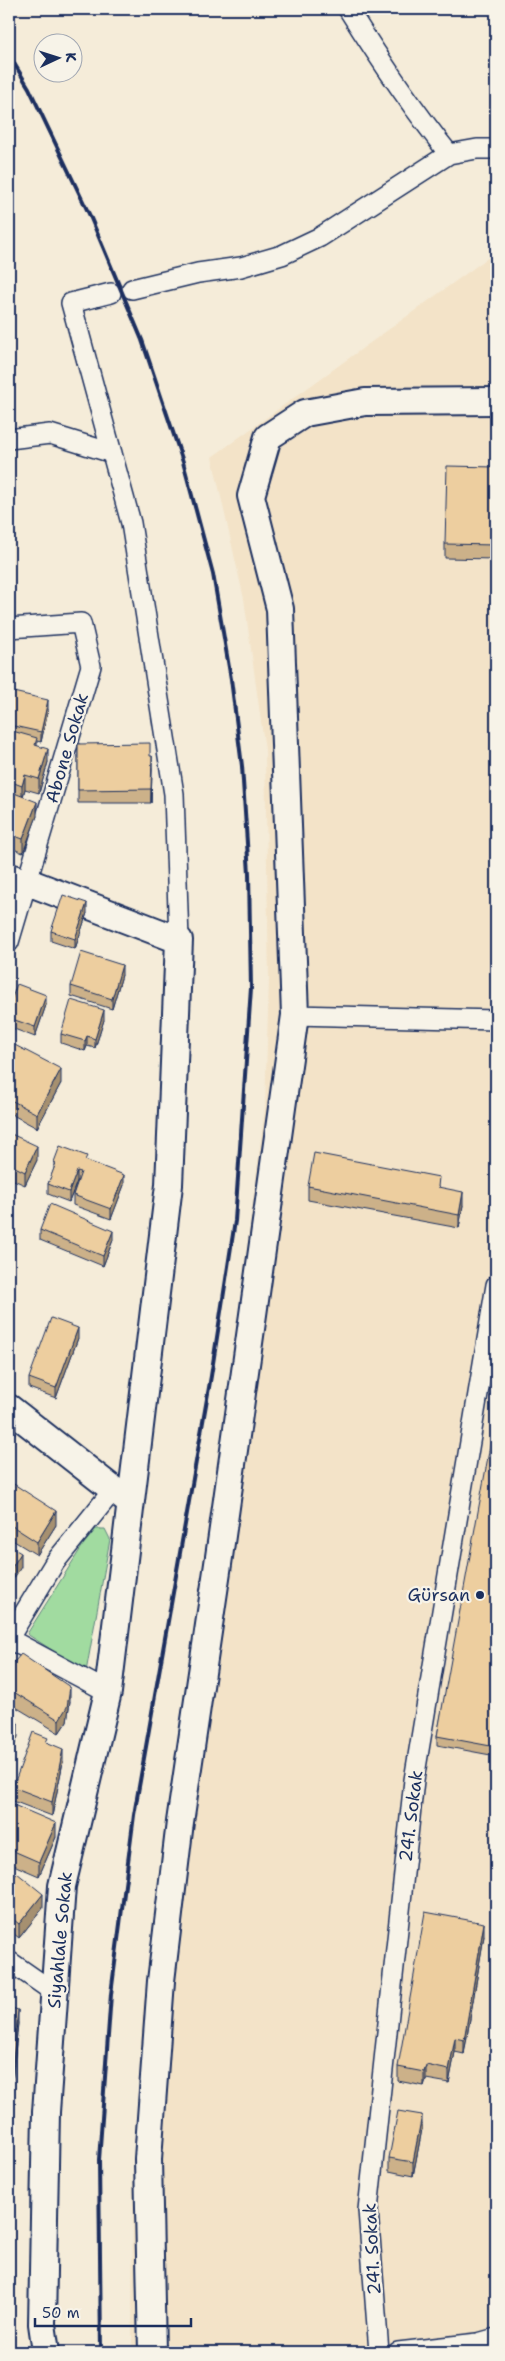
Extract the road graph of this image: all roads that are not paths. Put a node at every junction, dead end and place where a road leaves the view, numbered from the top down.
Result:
1 (348, 9) edge
2 (496, 149) edge
3 (450, 154) junction
4 (132, 289) dead end
5 (111, 293) dead end
6 (496, 401) edge
7 (9, 439) edge
8 (112, 453) junction
9 (9, 628) edge
10 (19, 879) edge
11 (179, 940) junction
12 (9, 942) edge
13 (295, 1015) junction
14 (496, 1020) edge
15 (496, 1285) edge
16 (9, 1408) edge
17 (122, 1496) junction
18 (9, 1638) edge
19 (108, 1692) junction
20 (10, 1965) edge
21 (55, 1993) junction
22 (496, 2338) edge
23 (46, 2352) edge
24 (152, 2352) edge
25 (379, 2352) edge
26 (398, 2352) edge

1 - 3 street
2 - 3 street
3 - 4 street
5 - 8 street
6 - 13 street
7 - 8 street
8 - 11 street
9 - 10 street, Abone Sokak
10 - 11 street
10 - 12 street, Abone Sokak
11 - 17 street, Siyahlale Sokak
13 - 14 street
13 - 24 street
15 - 25 street, 241. Sokak
16 - 17 street
17 - 18 street
17 - 19 street, Siyahlale Sokak
18 - 19 street
19 - 21 street, Siyahlale Sokak
20 - 21 street
21 - 23 street, Siyahlale Sokak
22 - 26 street

